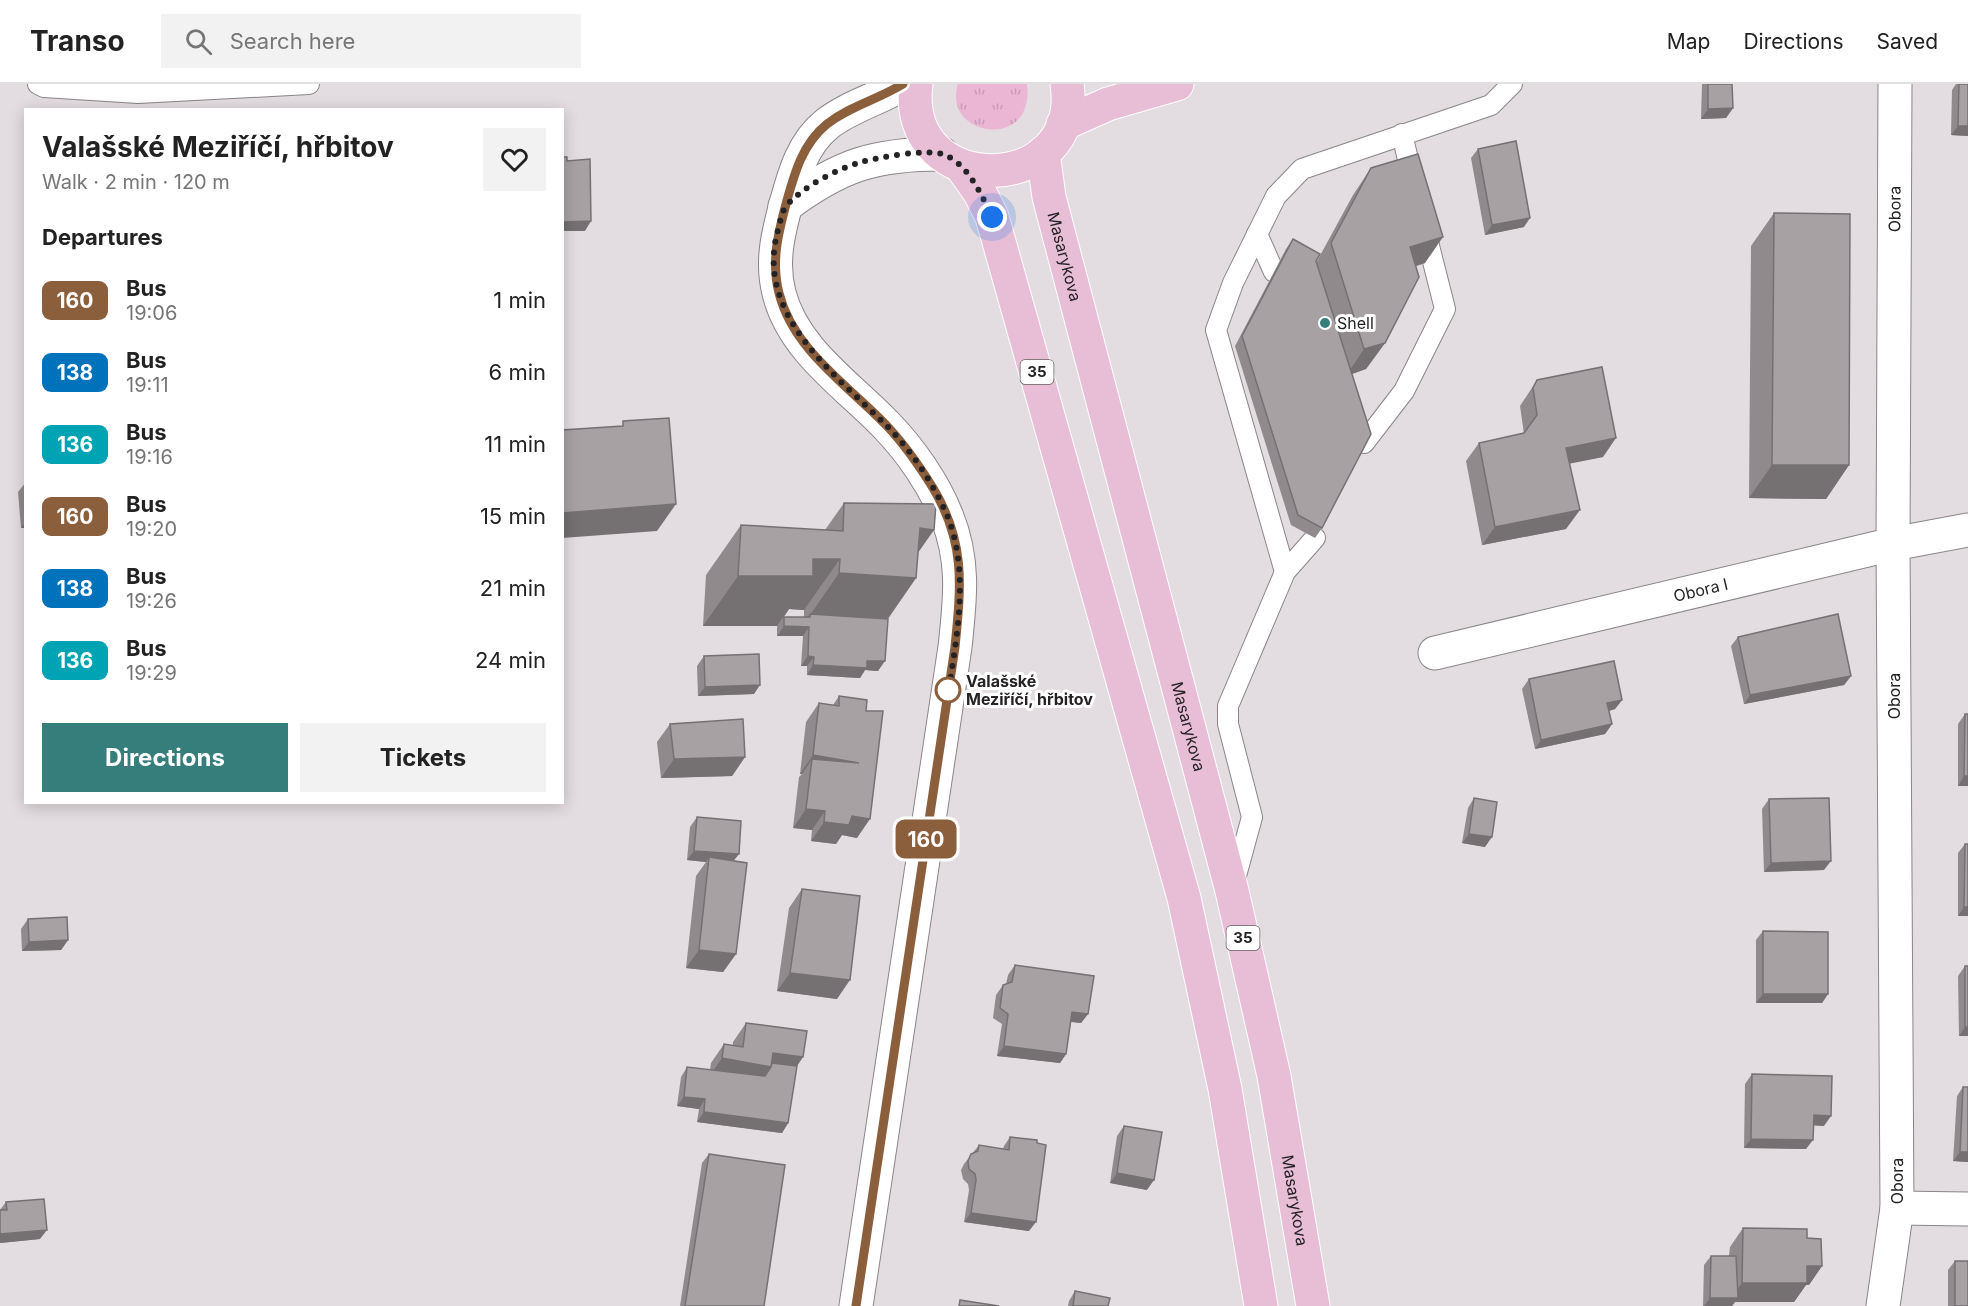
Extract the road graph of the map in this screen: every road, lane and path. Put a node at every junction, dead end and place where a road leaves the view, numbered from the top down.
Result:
1 (38, 84) edge
2 (309, 84) edge
3 (903, 84) edge
4 (916, 84) edge
5 (1067, 84) edge
6 (1177, 84) edge
7 (1512, 84) edge
8 (1895, 84) edge
9 (1063, 124) junction
10 (1402, 134) junction
11 (1043, 153) junction
12 (951, 160) junction
13 (785, 206) junction
14 (1257, 234) junction
15 (1274, 272) edge
16 (1364, 443) edge
17 (1968, 530) edge
18 (1315, 538) edge
19 (1893, 544) junction
20 (1285, 572) junction
21 (1435, 652) dead end
22 (1232, 891) junction
23 (1898, 1208) junction
24 (1968, 1209) edge
25 (856, 1306) edge
26 (1261, 1306) edge
27 (1313, 1306) edge
28 (1883, 1306) edge

1 - 2 lane
3 - 13 street
4 - 12 main road, 35
5 - 9 main road
6 - 9 main road
7 - 10 lane
8 - 19 street, Obora
9 - 11 main road
10 - 14 lane
10 - 16 lane
11 - 12 main road
11 - 22 main road, Masarykova / 35
12 - 13 street
12 - 26 main road, 35
13 - 25 street
14 - 15 lane
14 - 20 lane
17 - 19 street, Obora I
18 - 20 lane
19 - 21 street, Obora I
19 - 23 street, Obora
20 - 22 lane
22 - 27 main road, Masarykova / 35
23 - 24 street
23 - 28 street, Obora

